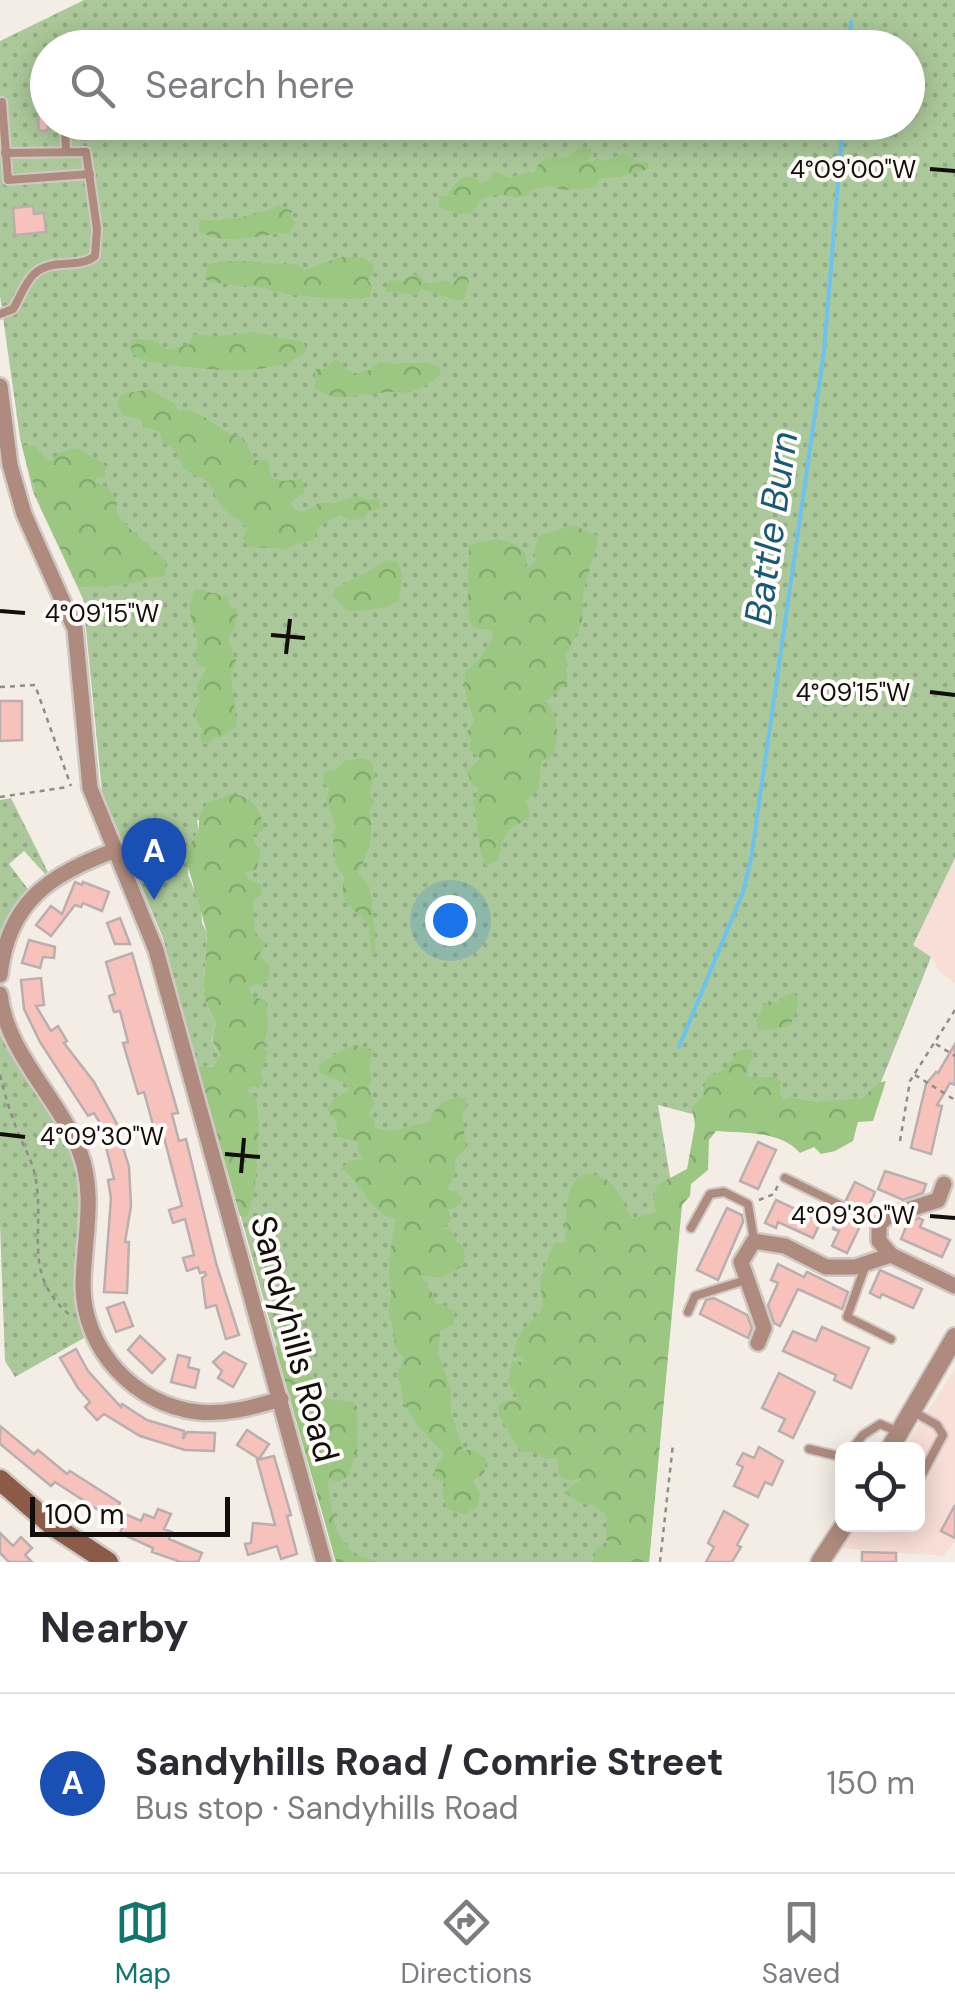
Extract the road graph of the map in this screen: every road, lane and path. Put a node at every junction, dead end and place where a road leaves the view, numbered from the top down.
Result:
1 (2, 102) dead end
2 (66, 140) edge
3 (66, 150) junction
4 (5, 153) junction
5 (90, 174) junction
6 (0, 314) edge
7 (0, 386) edge
8 (0, 687) edge
9 (0, 797) edge
10 (116, 850) junction
11 (0, 976) edge
12 (0, 994) edge
13 (955, 1010) edge
14 (934, 1044) junction
15 (955, 1056) edge
16 (915, 1074) junction
17 (0, 1075) edge
18 (955, 1100) edge
19 (900, 1141) dead end
20 (785, 1178) joint
21 (944, 1184) dead end
22 (748, 1204) junction
23 (879, 1224) junction
24 (692, 1228) dead end
25 (754, 1240) junction
26 (891, 1255) junction
27 (866, 1263) junction
28 (748, 1280) junction
29 (955, 1286) edge
30 (688, 1312) dead end
31 (88, 1320) junction
32 (955, 1337) edge
33 (891, 1339) dead end
34 (758, 1342) dead end
35 (947, 1367) edge
36 (280, 1399) junction
37 (912, 1411) junction
38 (899, 1432) junction
39 (860, 1442) edge
40 (893, 1442) edge
41 (673, 1444) dead end
42 (809, 1450) dead end
43 (835, 1456) edge
44 (925, 1468) edge
45 (1, 1482) edge
46 (840, 1532) edge
47 (108, 1562) edge
48 (324, 1562) edge
49 (660, 1562) edge
50 (820, 1562) edge

1 - 4 lane
2 - 3 lane
3 - 4 lane
3 - 5 lane
4 - 5 lane
5 - 6 lane
7 - 10 street, Sandyhills Road
8 - 9 path
10 - 11 street
10 - 36 street, Sandyhills Road
12 - 31 street
13 - 14 path
14 - 15 path
14 - 16 path
16 - 18 path
16 - 19 path
17 - 31 path
20 - 22 path
20 - 23 lane
21 - 23 street
22 - 24 lane
22 - 25 lane
23 - 26 street
25 - 27 street
25 - 28 street
26 - 27 street
26 - 29 street
27 - 33 lane
28 - 30 lane
28 - 34 street
31 - 36 street
32 - 35 street
35 - 37 street
36 - 48 street, Sandyhills Road
37 - 38 street
37 - 44 lane
38 - 39 lane
38 - 40 street
41 - 49 path
42 - 43 lane
45 - 47 main road
46 - 50 street

